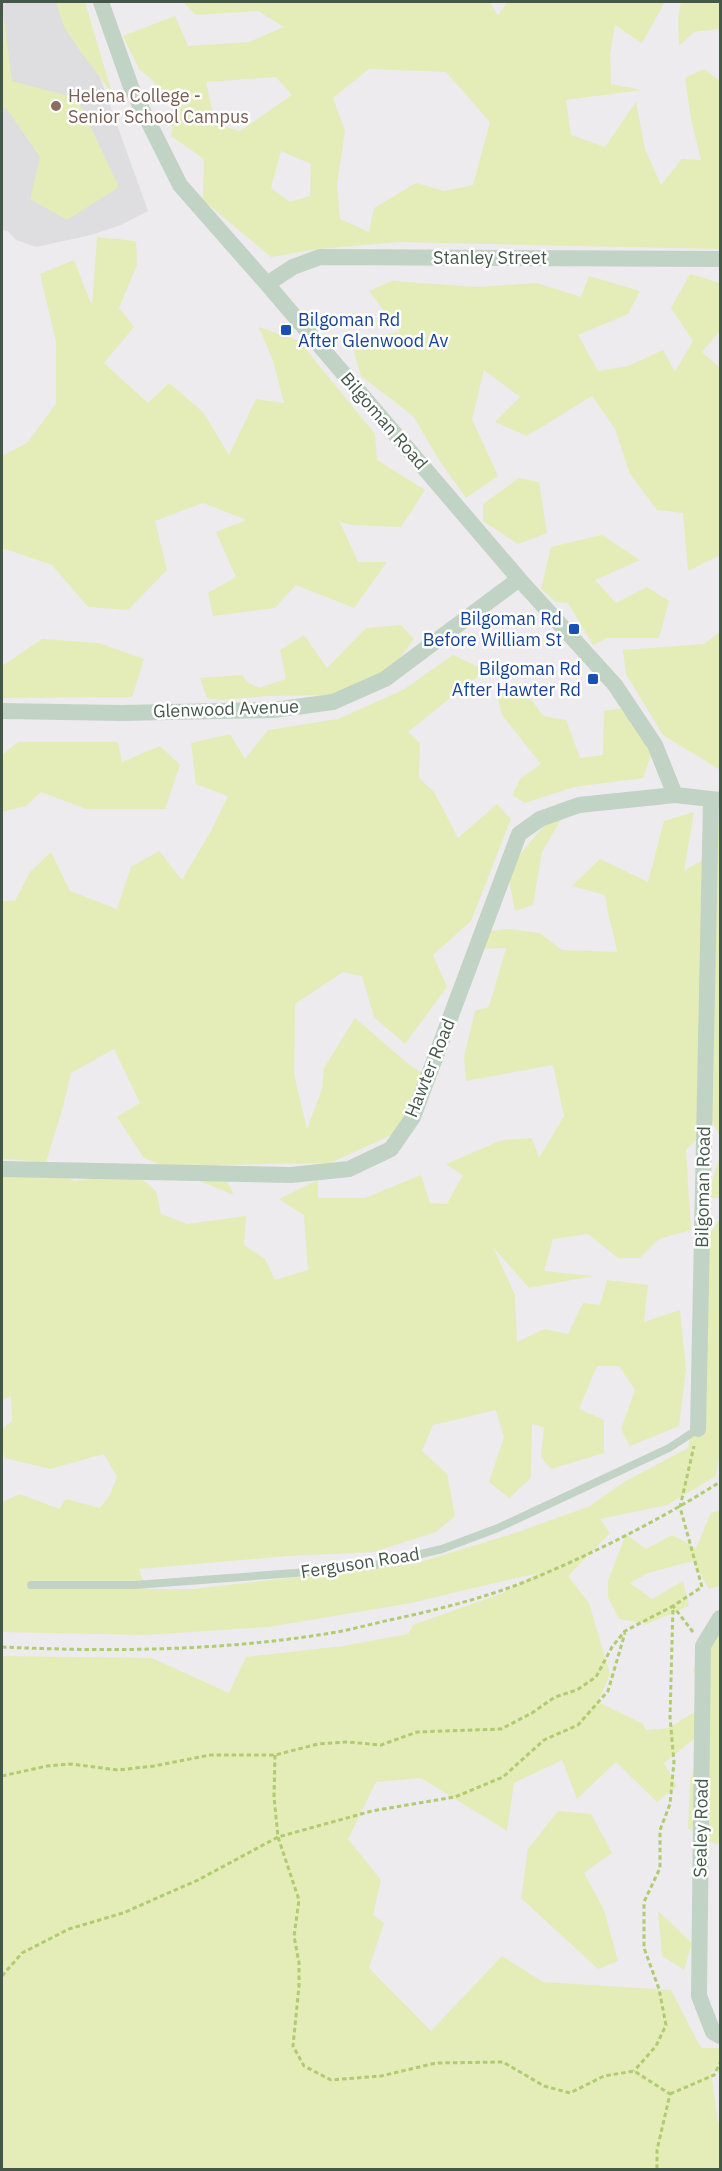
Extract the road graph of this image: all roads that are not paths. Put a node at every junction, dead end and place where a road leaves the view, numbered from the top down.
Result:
1 (101, 2) edge
2 (720, 259) edge
3 (267, 284) junction
4 (519, 579) junction
5 (2, 711) edge
6 (675, 795) junction
7 (716, 800) edge
8 (2, 1169) edge
9 (698, 1429) joint
10 (31, 1585) dead end
11 (720, 1618) edge
12 (720, 2036) edge

1 - 3 street, Bilgoman Road
2 - 3 street, Stanley Street
3 - 4 street, Bilgoman Road
4 - 5 street, Glenwood Avenue
4 - 6 street, Bilgoman Road
6 - 7 street, Hawter Road
6 - 8 street, Hawter Road
7 - 9 street, Bilgoman Road
9 - 10 lane, Ferguson Road
11 - 12 street, Sealey Road

